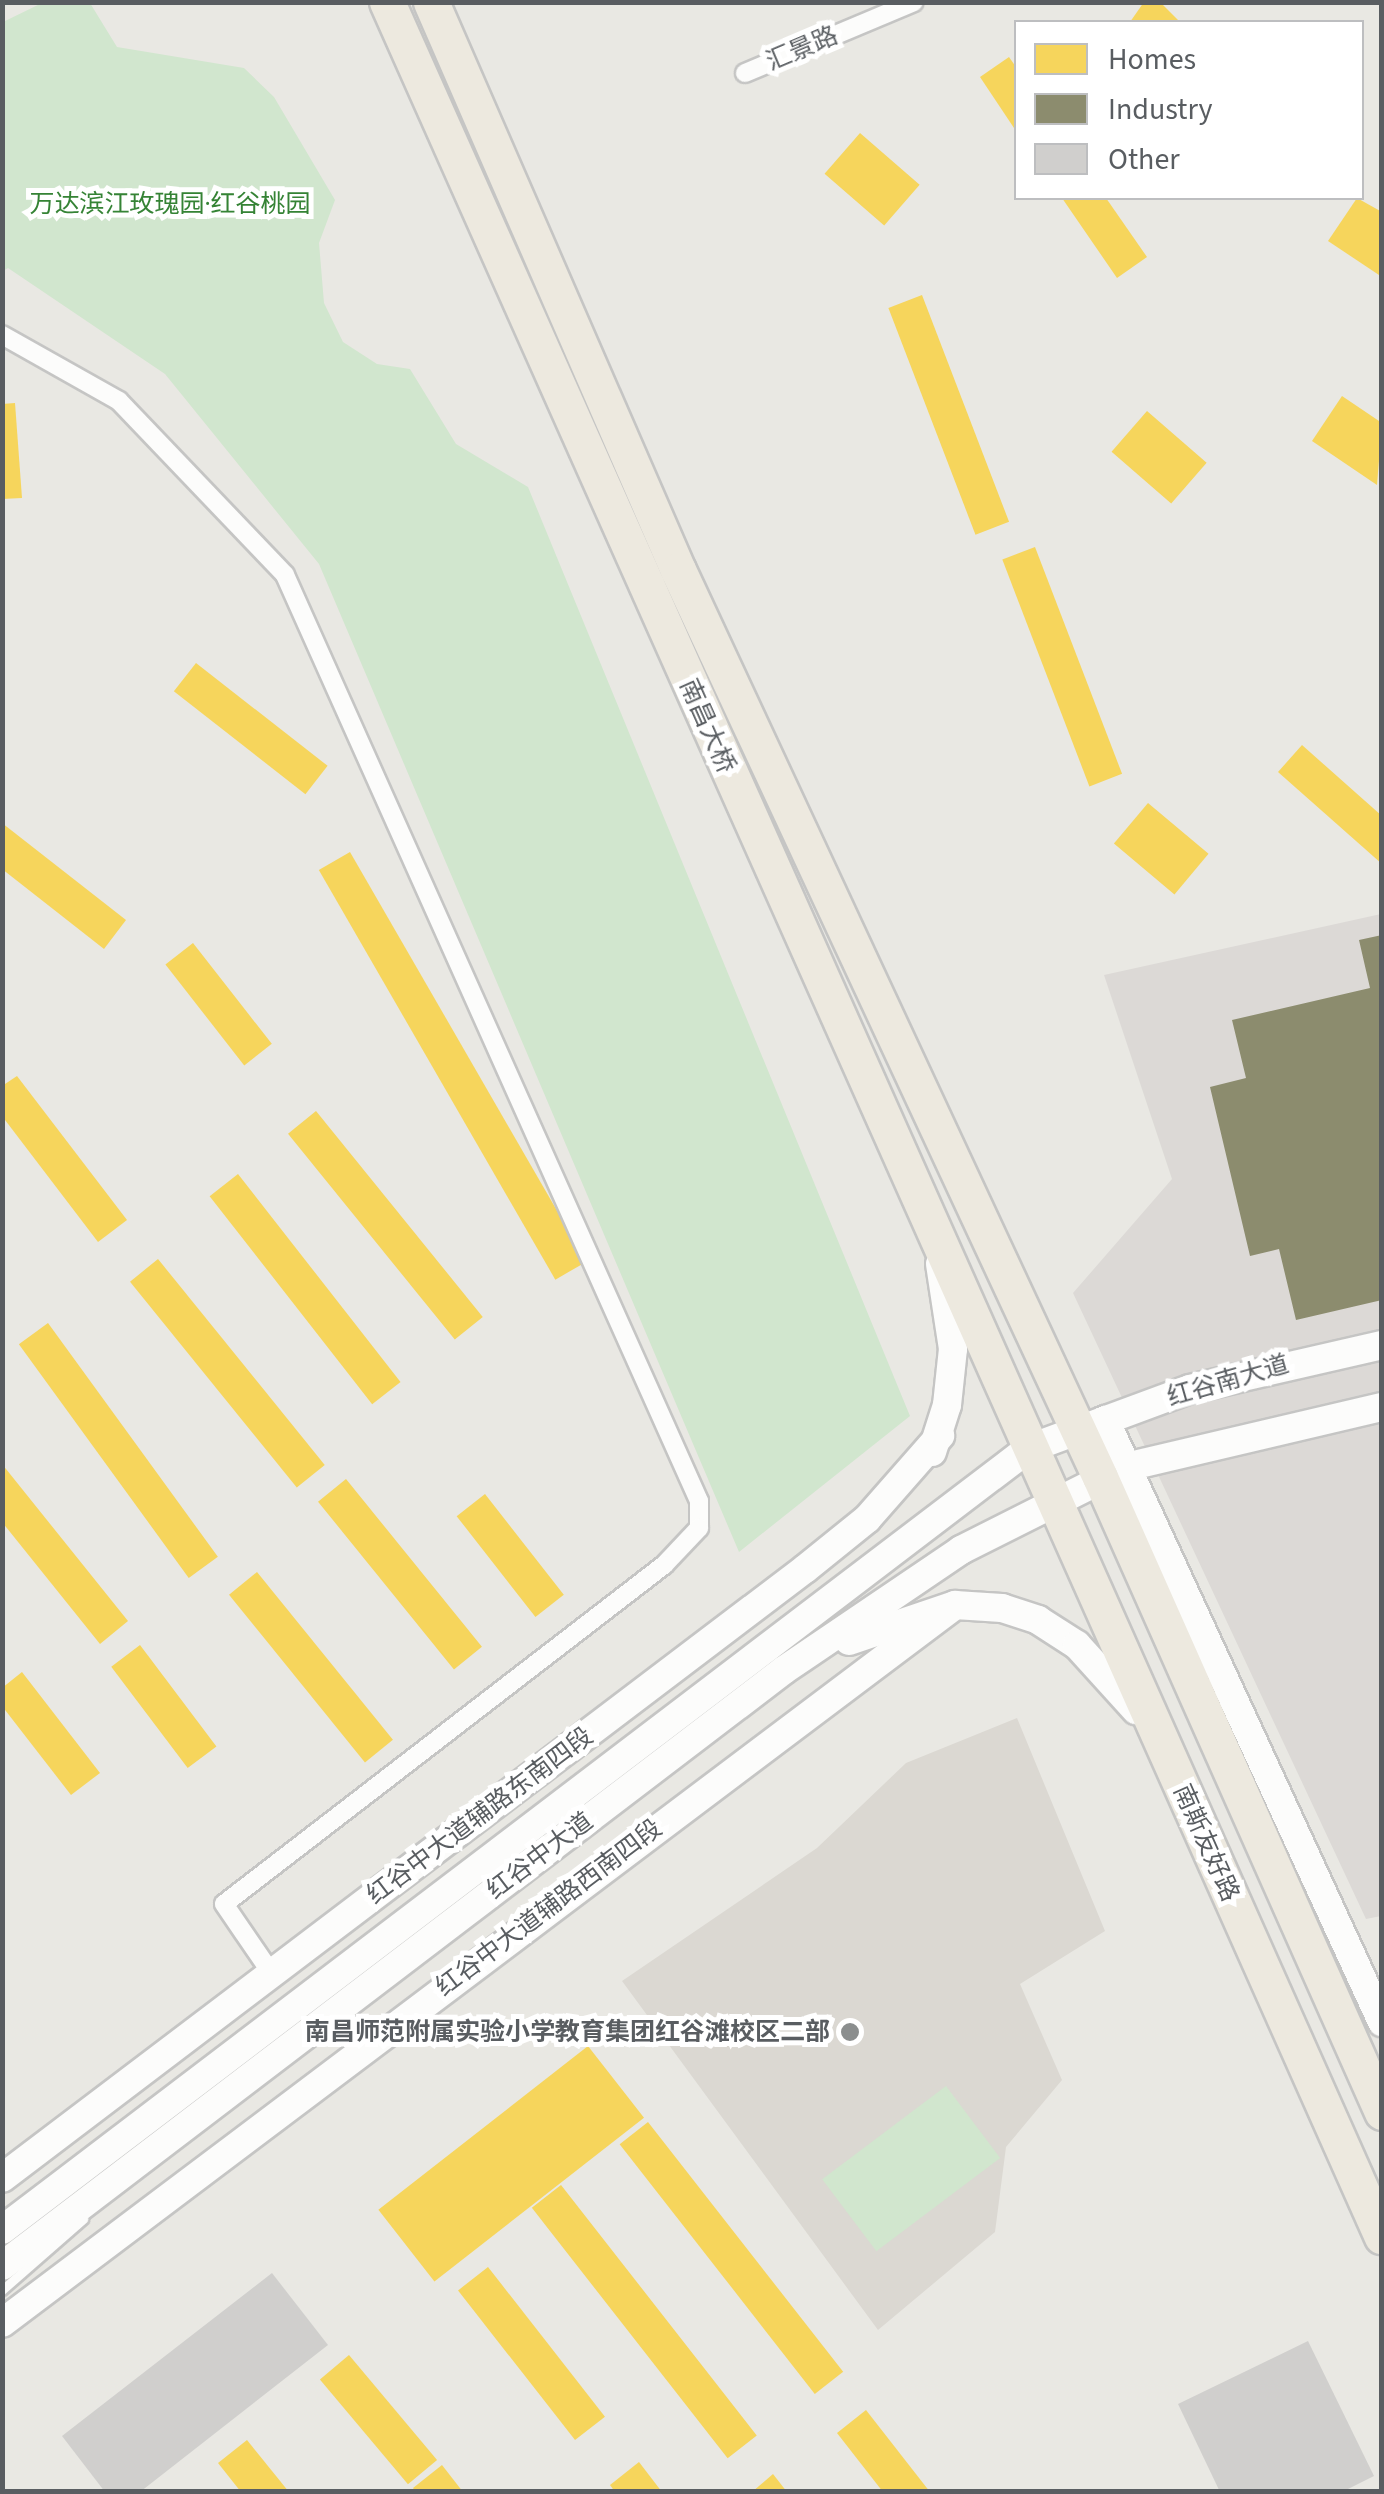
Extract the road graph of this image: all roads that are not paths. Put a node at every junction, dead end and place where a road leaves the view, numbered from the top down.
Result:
1 (387, 2) edge
2 (431, 2) edge
3 (914, 2) edge
4 (745, 73) dead end
5 (2, 336) edge
6 (938, 1252) junction
7 (1382, 1344) edge
8 (1382, 1407) edge
9 (1091, 1425) junction
10 (940, 1436) junction
11 (1028, 1449) junction
12 (1113, 1472) junction
13 (1052, 1499) junction
14 (955, 1605) junction
15 (777, 1635) junction
16 (784, 1670) junction
17 (1164, 1748) junction
18 (272, 1974) junction
19 (1382, 2022) edge
20 (1382, 2112) edge
21 (139, 2126) junction
22 (156, 2149) junction
23 (124, 2174) junction
24 (2, 2178) edge
25 (2, 2230) edge
26 (1382, 2237) edge
27 (2, 2266) edge
28 (2, 2290) edge
29 (2, 2322) edge

1 - 6 highway, 南昌大桥
2 - 9 highway, 南昌大桥
3 - 4 street, 汇景路
5 - 18 street
6 - 10 main road
6 - 11 highway, 南昌大桥
7 - 9 main road, 红谷南大道
8 - 12 main road
9 - 11 main road, 红谷中大道
9 - 12 highway, 南斯友好路
10 - 15 main road
10 - 18 main road, 红谷中大道辅路东南四段
11 - 13 highway, 南斯友好路
11 - 15 main road, 红谷中大道
12 - 13 main road, 红谷中大道
12 - 19 main road
12 - 20 highway, 南斯友好路
13 - 16 main road, 红谷中大道
13 - 17 highway, 南斯友好路
14 - 16 main road
14 - 17 main road
14 - 29 main road, 红谷中大道辅路西南四段
15 - 21 main road, 红谷中大道
16 - 22 main road, 红谷中大道
17 - 26 highway, 南斯友好路
18 - 24 main road, 红谷中大道辅路东南四段
21 - 22 main road
21 - 25 main road, 红谷中大道
22 - 23 main road, 红谷中大道
23 - 27 main road, 红谷中大道
23 - 28 lane

